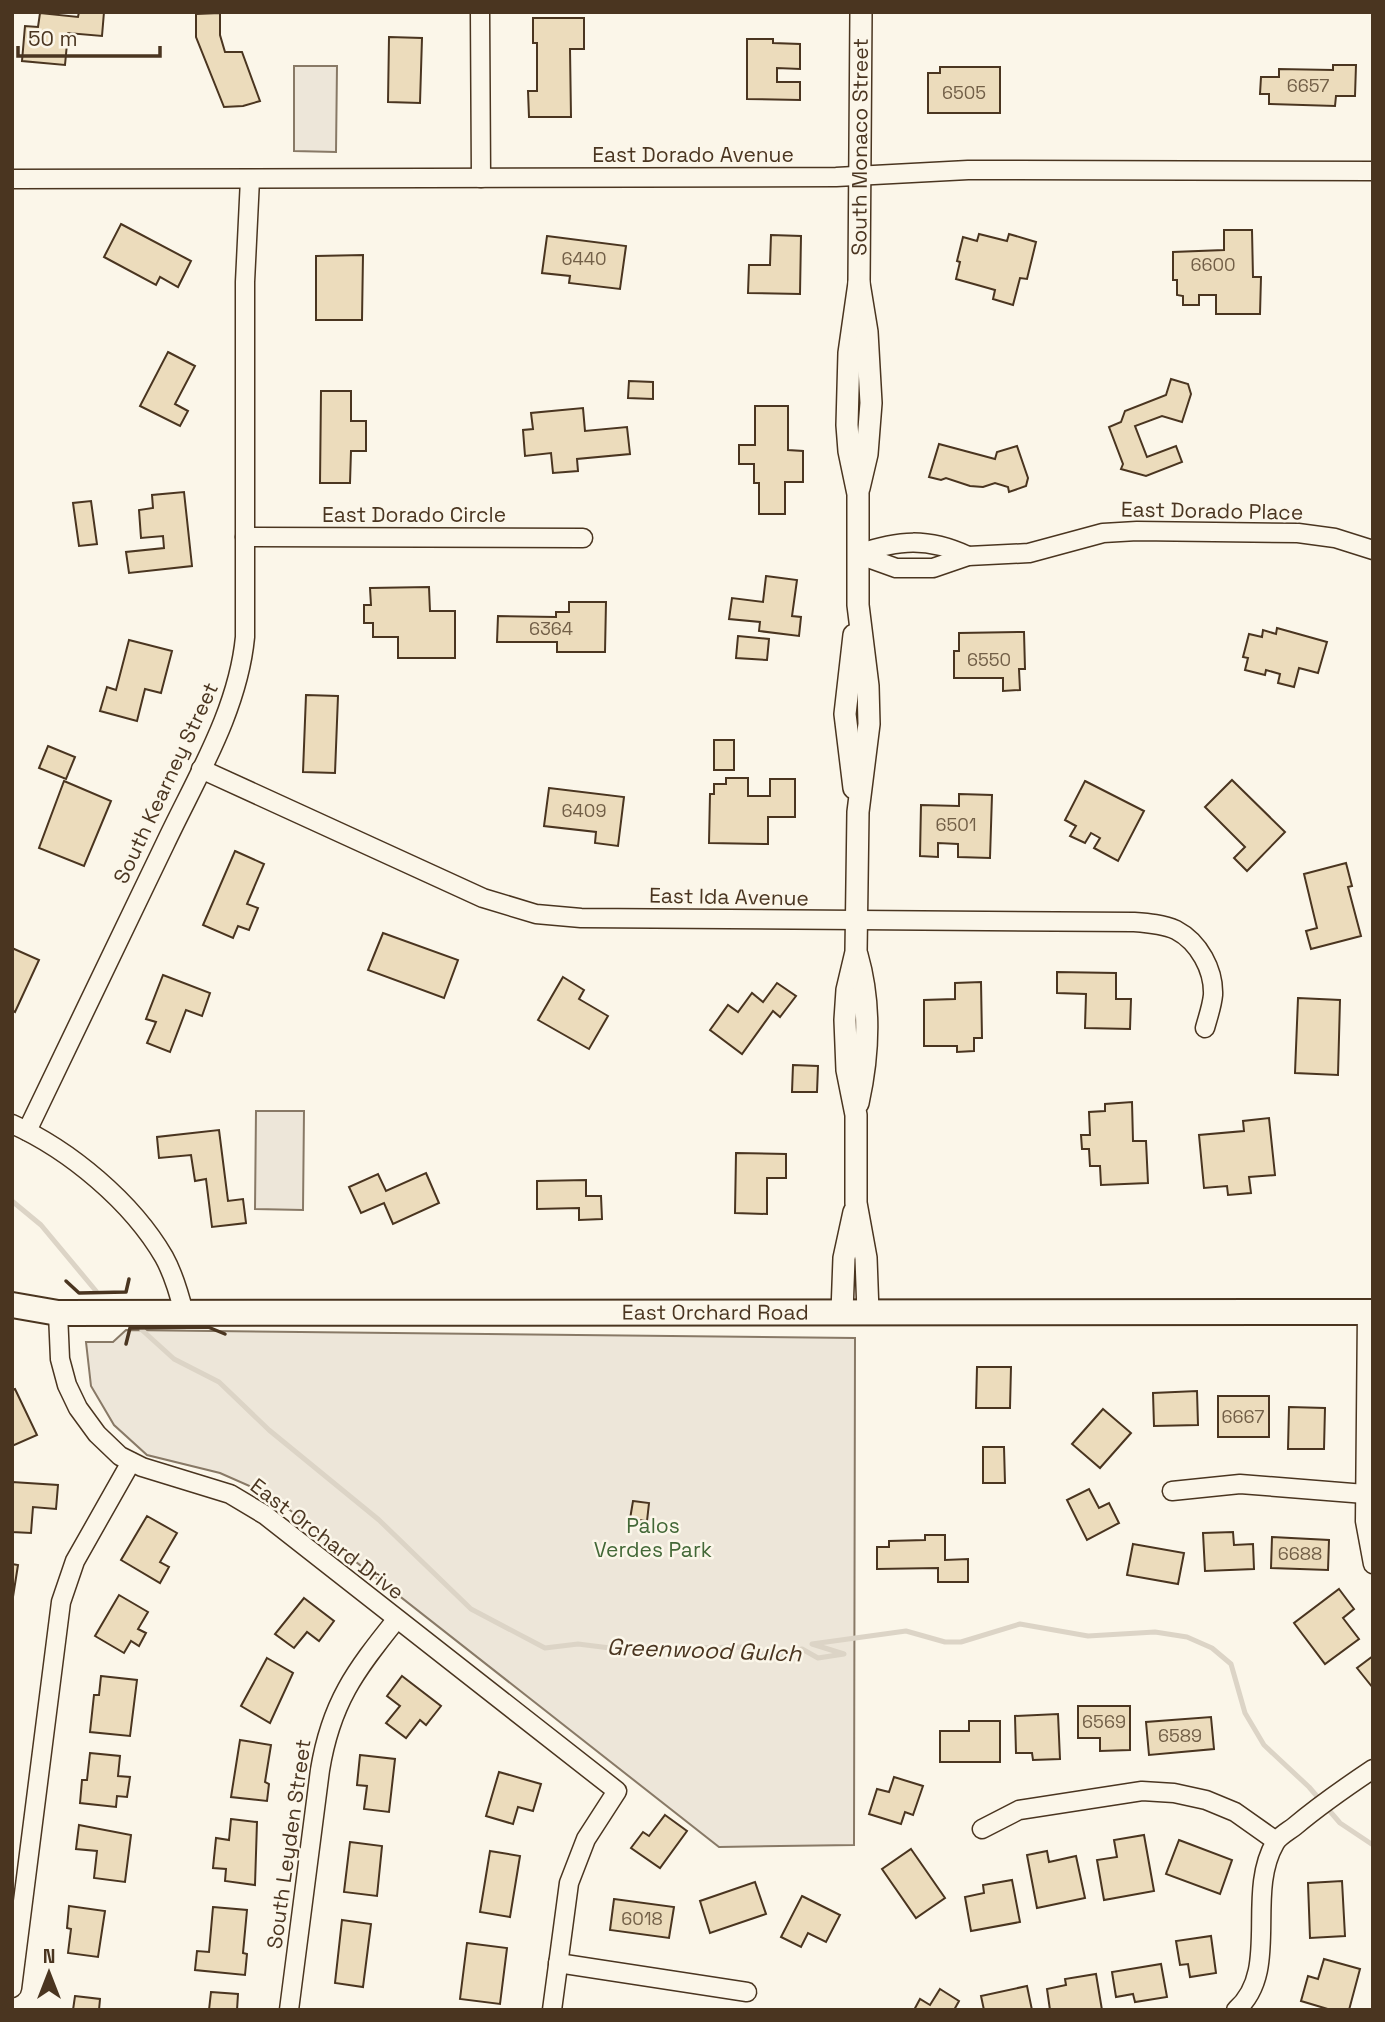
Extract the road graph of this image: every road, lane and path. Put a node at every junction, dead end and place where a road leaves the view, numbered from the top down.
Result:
1 (480, 12) edge
2 (861, 12) edge
3 (1373, 171) edge
4 (860, 176) junction
5 (481, 178) junction
6 (12, 179) edge
7 (250, 179) junction
8 (245, 537) junction
9 (583, 538) dead end
10 (1373, 550) edge
11 (858, 554) junction
12 (968, 556) junction
13 (201, 769) junction
14 (857, 921) junction
15 (1205, 1028) dead end
16 (20, 1127) edge
17 (856, 1203) junction
18 (12, 1305) edge
19 (842, 1312) junction
20 (868, 1312) junction
21 (1370, 1312) edge
22 (58, 1313) junction
23 (184, 1313) junction
24 (12, 1321) edge
25 (131, 1462) junction
26 (1172, 1491) dead end
27 (1365, 1494) junction
28 (1373, 1564) edge
29 (396, 1620) junction
30 (1373, 1769) edge
31 (982, 1829) dead end
32 (1276, 1841) junction
33 (558, 1963) junction
34 (12, 1988) edge
35 (747, 1992) dead end
36 (1244, 2007) edge
37 (289, 2010) edge
38 (552, 2010) edge

1 - 5 street
2 - 4 street, South Monaco Street
3 - 4 street, East Dorado Avenue
4 - 5 street, East Dorado Avenue
4 - 11 street, South Monaco Street
5 - 7 street, East Dorado Avenue
6 - 7 street, East Dorado Avenue
7 - 8 street, South Kearney Street
8 - 9 street, East Dorado Circle
8 - 13 street, South Kearney Street
10 - 12 street, East Dorado Place
11 - 12 street, East Dorado Place
11 - 12 street, East Dorado Place
11 - 14 street, South Monaco Street
13 - 14 street, East Ida Avenue
13 - 16 street, South Kearney Street
14 - 15 street, East Ida Avenue
14 - 17 street, South Monaco Street
16 - 23 street
17 - 19 street, South Monaco Street
17 - 20 street, South Monaco Street
18 - 22 main road, East Orchard Road
19 - 20 main road, East Orchard Road
19 - 23 main road, East Orchard Road
20 - 21 main road, East Orchard Road
21 - 27 street
22 - 23 main road, East Orchard Road
22 - 24 main road, East Orchard Road
22 - 25 street, East Orchard Drive
25 - 29 street, East Orchard Drive
25 - 34 street
26 - 27 street
27 - 28 street
29 - 33 street, East Orchard Drive
29 - 37 street, South Leyden Street
30 - 32 street
31 - 32 street
32 - 36 street
33 - 35 street
33 - 38 street

